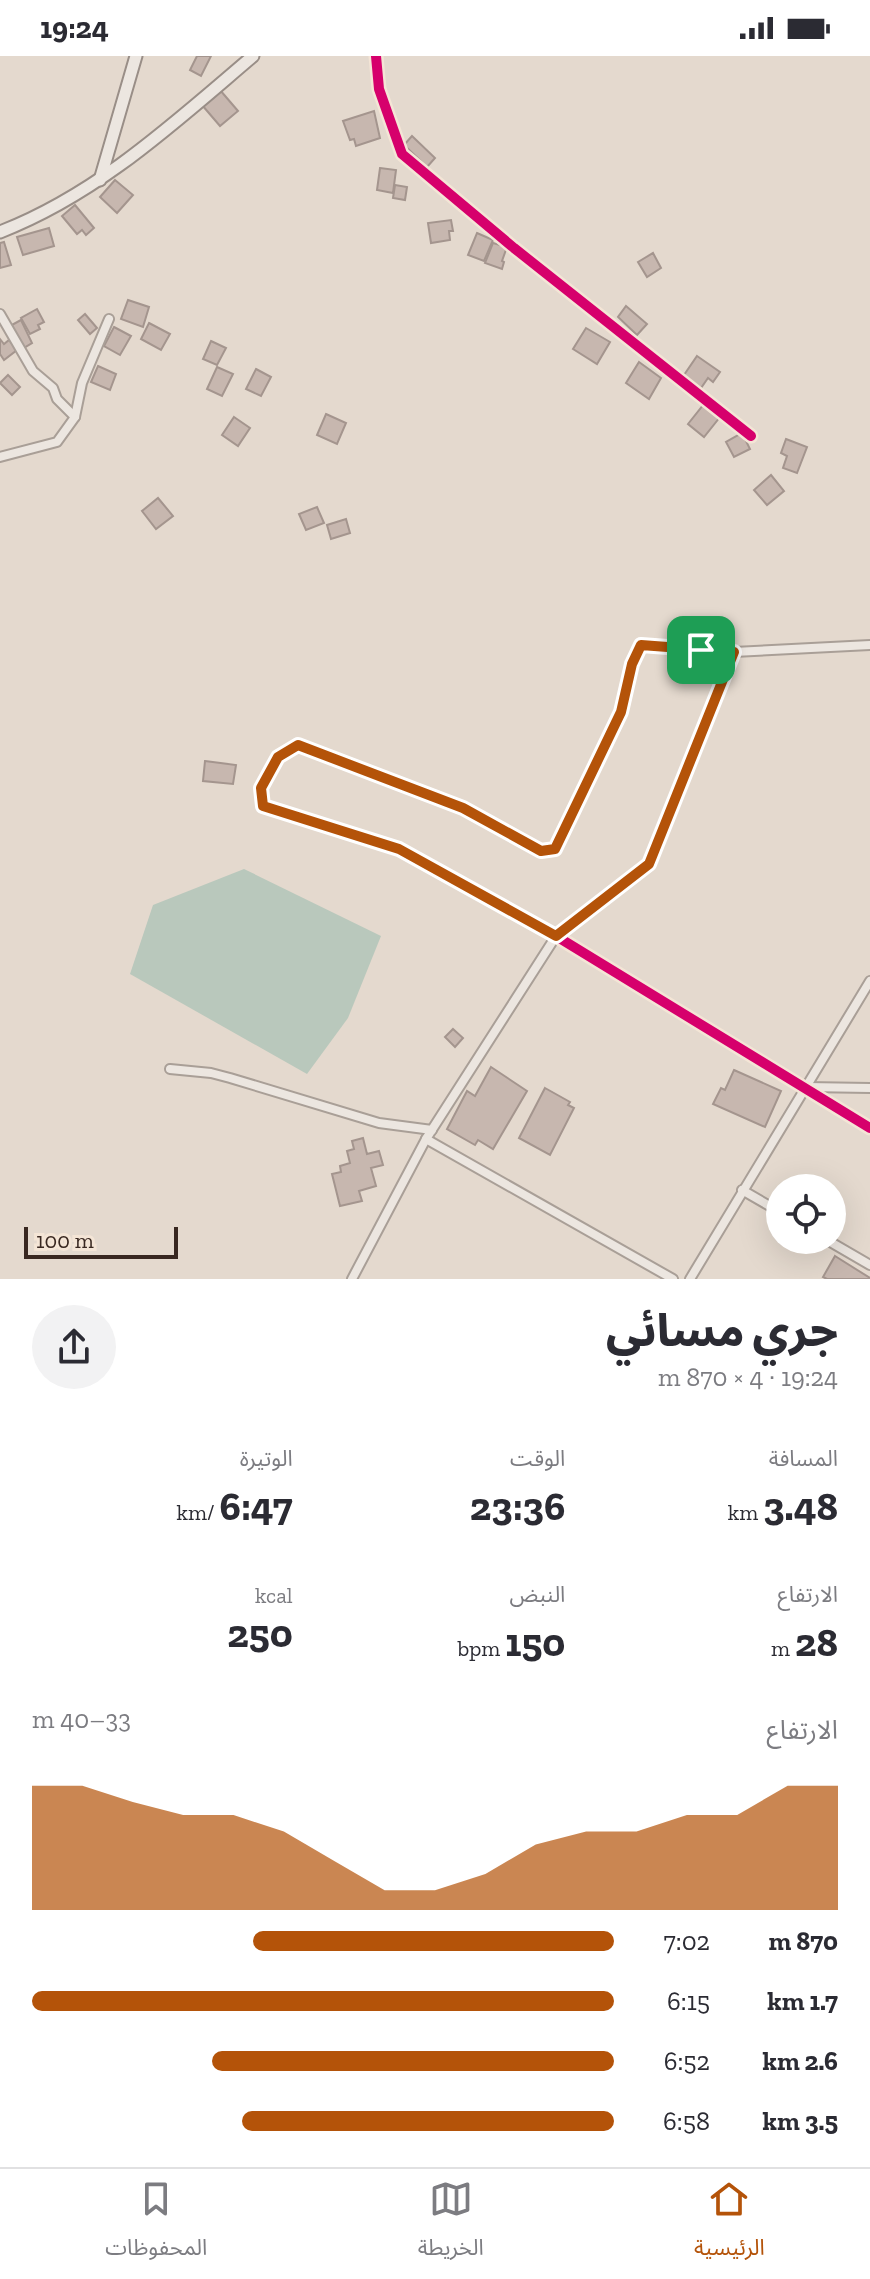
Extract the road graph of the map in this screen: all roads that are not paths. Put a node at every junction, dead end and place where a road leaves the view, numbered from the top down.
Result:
1 (136, 56) edge
2 (253, 56) edge
3 (376, 56) edge
4 (100, 180) junction
5 (0, 232) edge
6 (0, 314) edge
7 (109, 319) dead end
8 (75, 417) junction
9 (751, 436) dead end
10 (0, 457) edge
11 (870, 645) edge
12 (734, 652) junction
13 (556, 936) junction
14 (870, 981) edge
15 (170, 1069) dead end
16 (805, 1087) junction
17 (870, 1088) edge
18 (870, 1128) edge
19 (432, 1130) junction
20 (426, 1139) junction
21 (742, 1190) junction
22 (766, 1204) edge
23 (846, 1251) edge
24 (870, 1265) edge
25 (352, 1279) edge
26 (673, 1279) edge
27 (690, 1279) edge

1 - 4 main road
2 - 4 main road
3 - 9 street
4 - 5 main road
6 - 8 street
7 - 8 street
8 - 10 street
11 - 12 street
12 - 13 street
12 - 13 street
13 - 16 street
13 - 19 street
14 - 16 street
15 - 19 street
16 - 17 street
16 - 18 street
16 - 21 street
19 - 20 street
20 - 25 street
20 - 26 street
21 - 22 street
21 - 27 street
23 - 24 street

